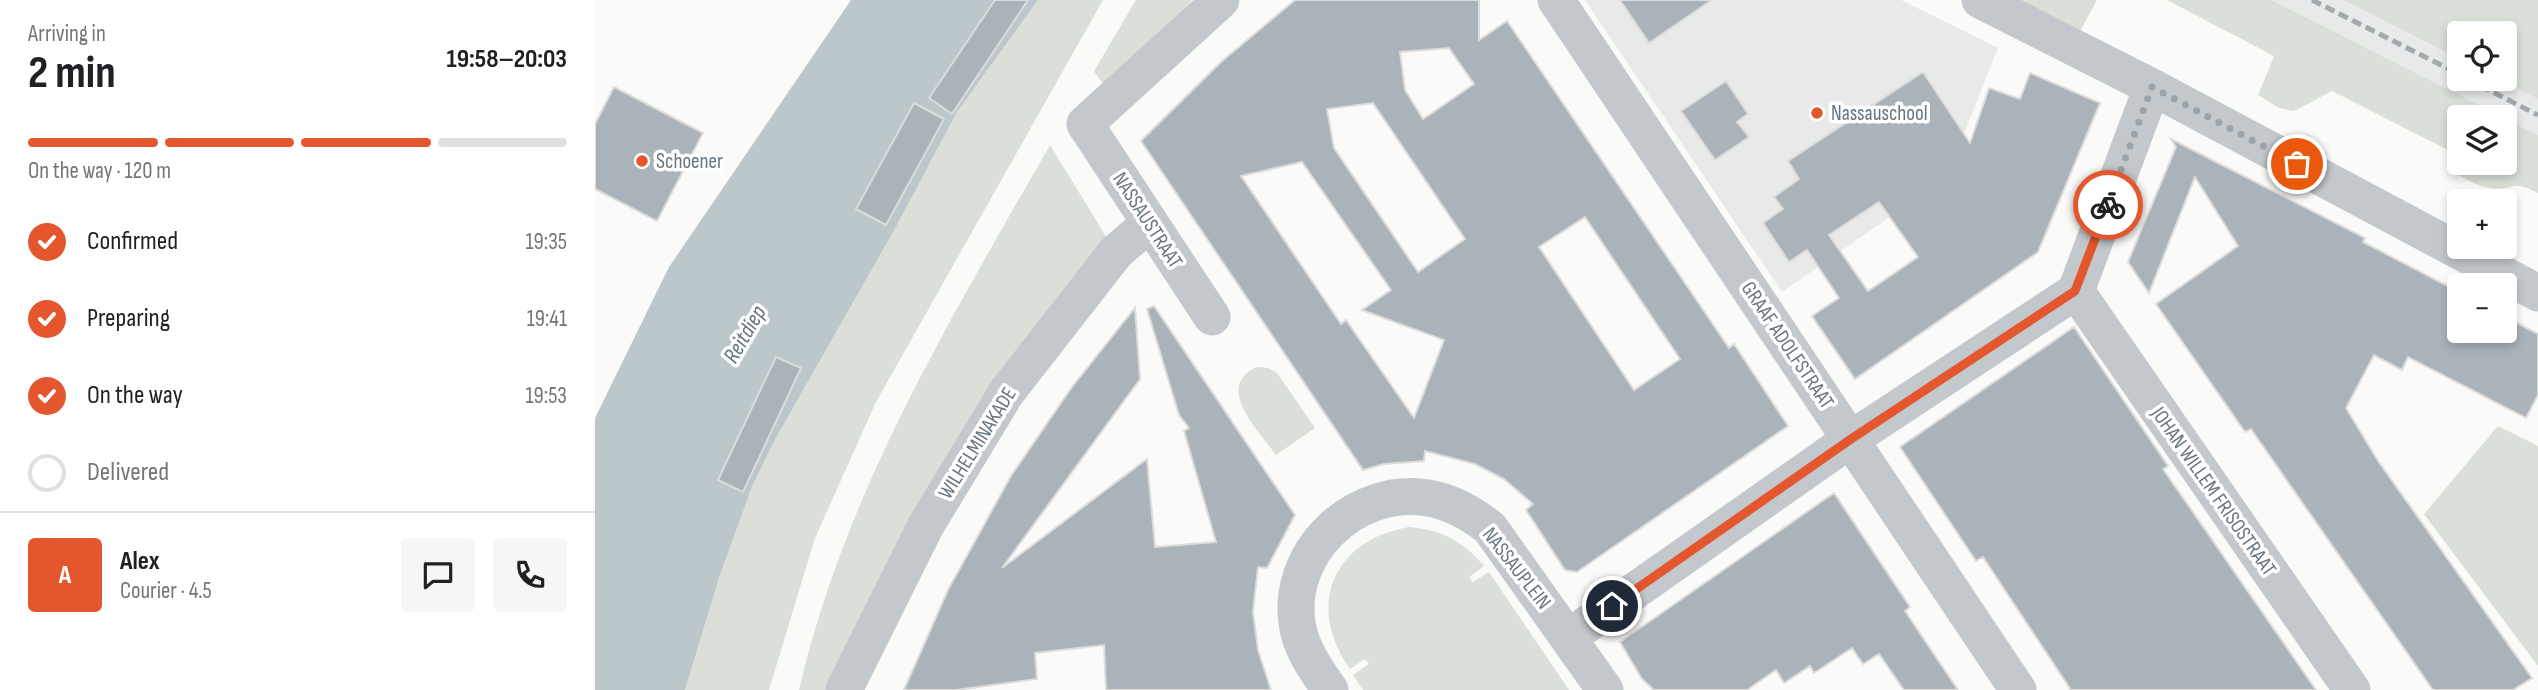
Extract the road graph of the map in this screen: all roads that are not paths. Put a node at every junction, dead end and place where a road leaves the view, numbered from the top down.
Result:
1 (1221, 0) edge
2 (1556, 0) edge
3 (1980, 0) edge
4 (2152, 87) junction
5 (1150, 223) junction
6 (2075, 291) junction
7 (2538, 293) edge
8 (1212, 317) dead end
9 (1851, 439) junction
10 (1569, 637) junction
11 (844, 690) edge
12 (1330, 690) edge
13 (1605, 690) edge
14 (2018, 690) edge
15 (2352, 690) edge

1 - 5 street, NASSAUSTRAAT
2 - 9 street, GRAAF ADOLFSTRAAT
3 - 4 street
4 - 6 street
4 - 7 street
5 - 8 street, NASSAUSTRAAT
5 - 11 street, WILHELMINAKADE
6 - 9 street
6 - 15 street, JOHAN WILLEM FRISOSTRAAT
9 - 10 street
9 - 14 street, GRAAF ADOLFSTRAAT
10 - 12 street, NASSAUPLEIN
10 - 13 street, NASSAUPLEIN

